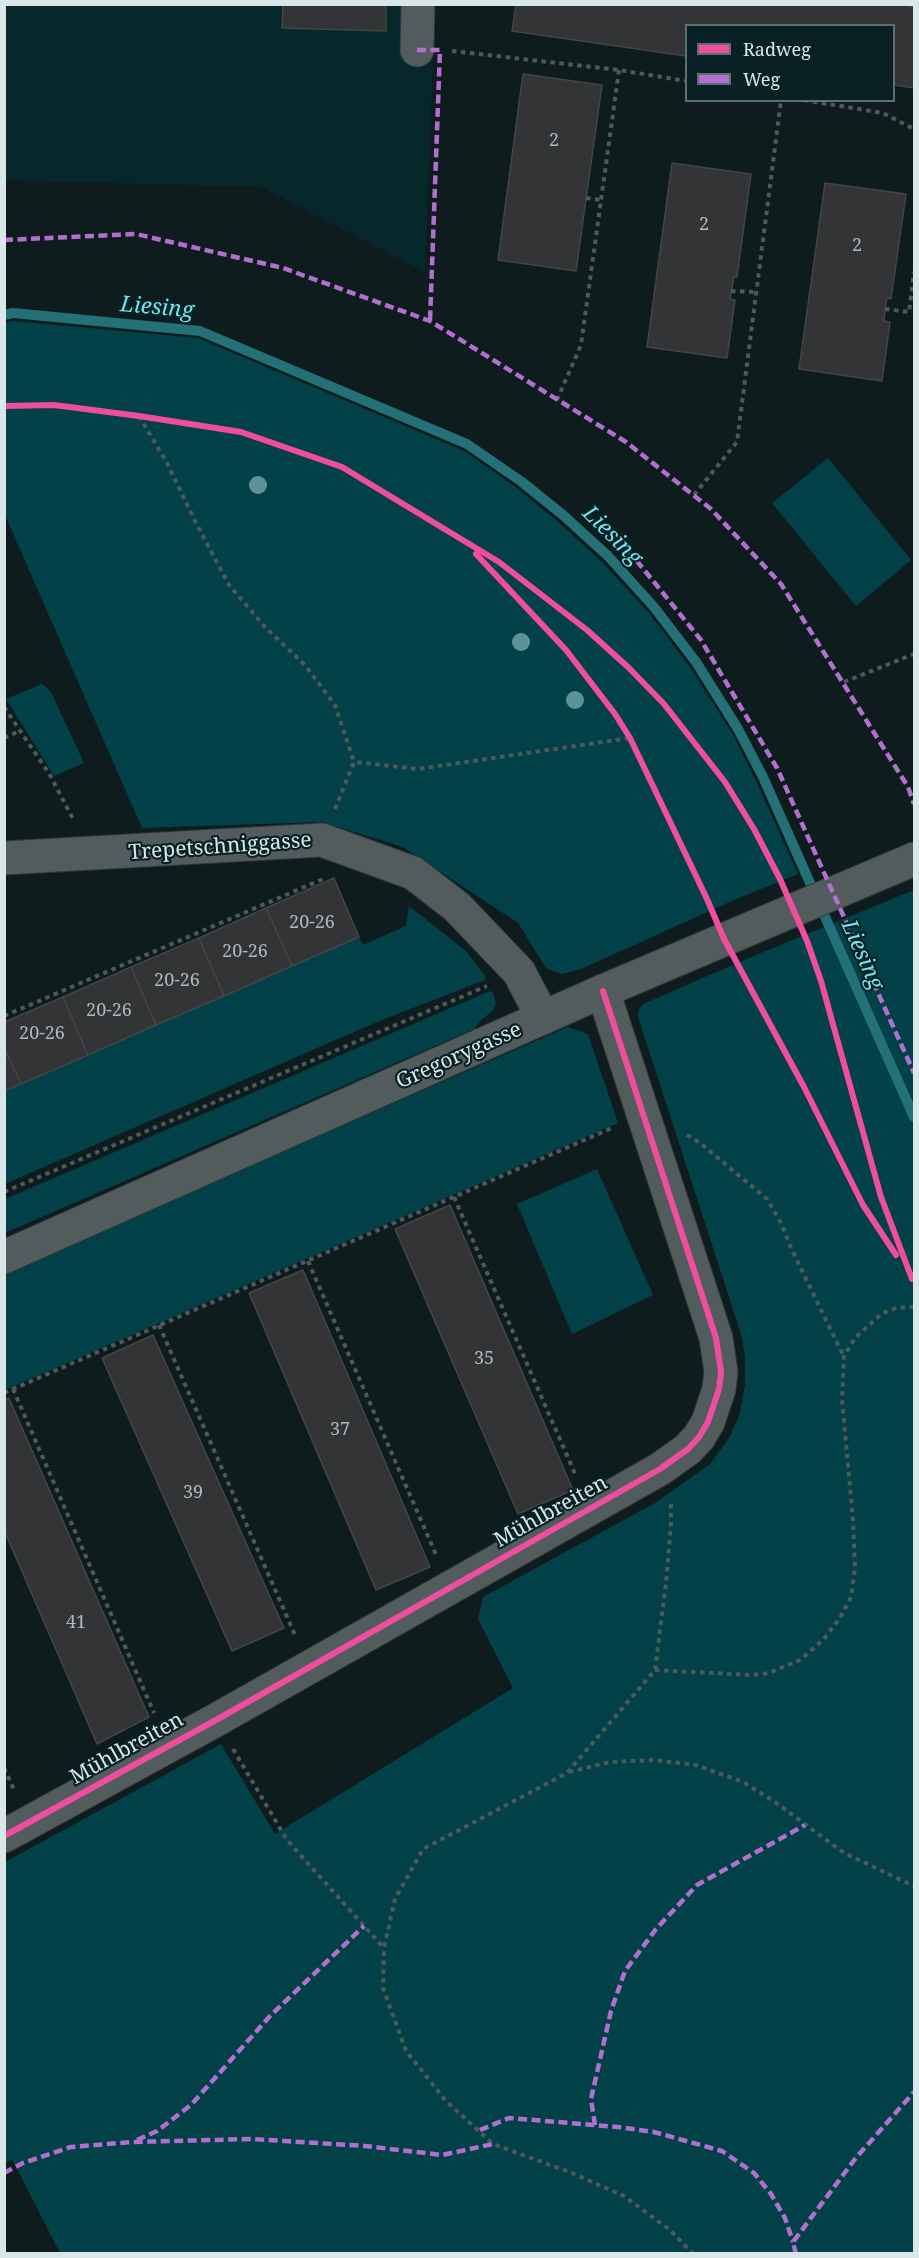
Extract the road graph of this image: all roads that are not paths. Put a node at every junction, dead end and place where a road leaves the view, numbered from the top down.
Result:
1 (418, 4) edge
2 (432, 50) road end
3 (4, 858) edge
4 (904, 863) edge
5 (603, 991) junction
6 (543, 1018) junction
7 (4, 1257) edge
8 (4, 1836) edge

1 - 2 street
3 - 6 street, Trepetschniggasse
4 - 5 street, Gregorygasse
5 - 6 street, Gregorygasse
5 - 8 street, Mühlbreiten
6 - 7 street, Gregorygasse

